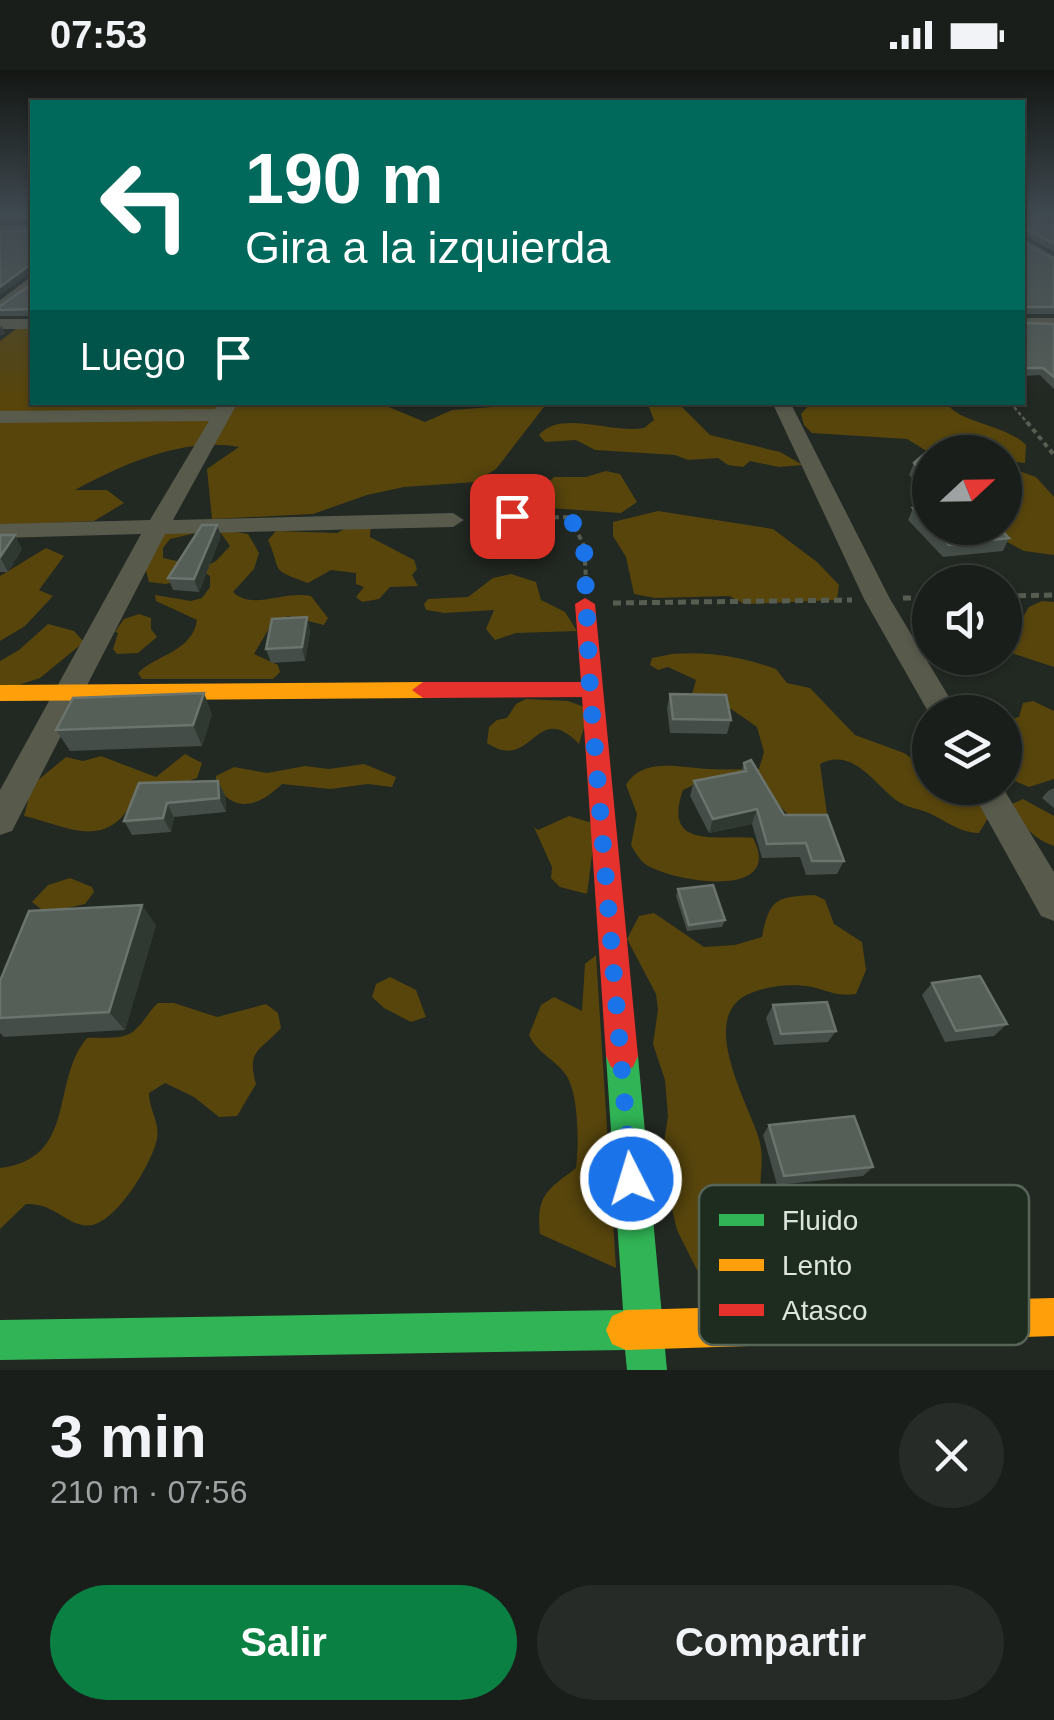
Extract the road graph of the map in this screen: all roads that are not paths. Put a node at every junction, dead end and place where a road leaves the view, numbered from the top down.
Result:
1 (30, 282) edge
2 (0, 307) edge
3 (1025, 311) edge
4 (1054, 311) edge
5 (1054, 323) edge
6 (0, 324) edge
7 (30, 324) edge
8 (1025, 324) edge
9 (781, 405) edge
10 (226, 408) edge
11 (0, 418) edge
12 (454, 520) road end
13 (156, 529) junction
14 (0, 531) edge
15 (585, 604) road end
16 (590, 690) junction
17 (71, 692) junction
18 (0, 693) edge
19 (933, 695) edge
20 (996, 805) edge
21 (0, 821) edge
22 (1054, 905) edge
23 (1054, 1317) edge
24 (1029, 1318) edge
25 (699, 1328) edge
26 (644, 1330) junction
27 (0, 1340) edge
28 (647, 1370) edge

1 - 2 street
3 - 4 street
5 - 8 street
6 - 7 street
9 - 19 street
10 - 11 street
10 - 13 street
12 - 13 street
13 - 14 street
13 - 17 street
15 - 16 street
16 - 17 street
16 - 26 street
17 - 18 street
17 - 21 street
20 - 22 street
23 - 24 street
25 - 26 street
26 - 27 street
26 - 28 street

